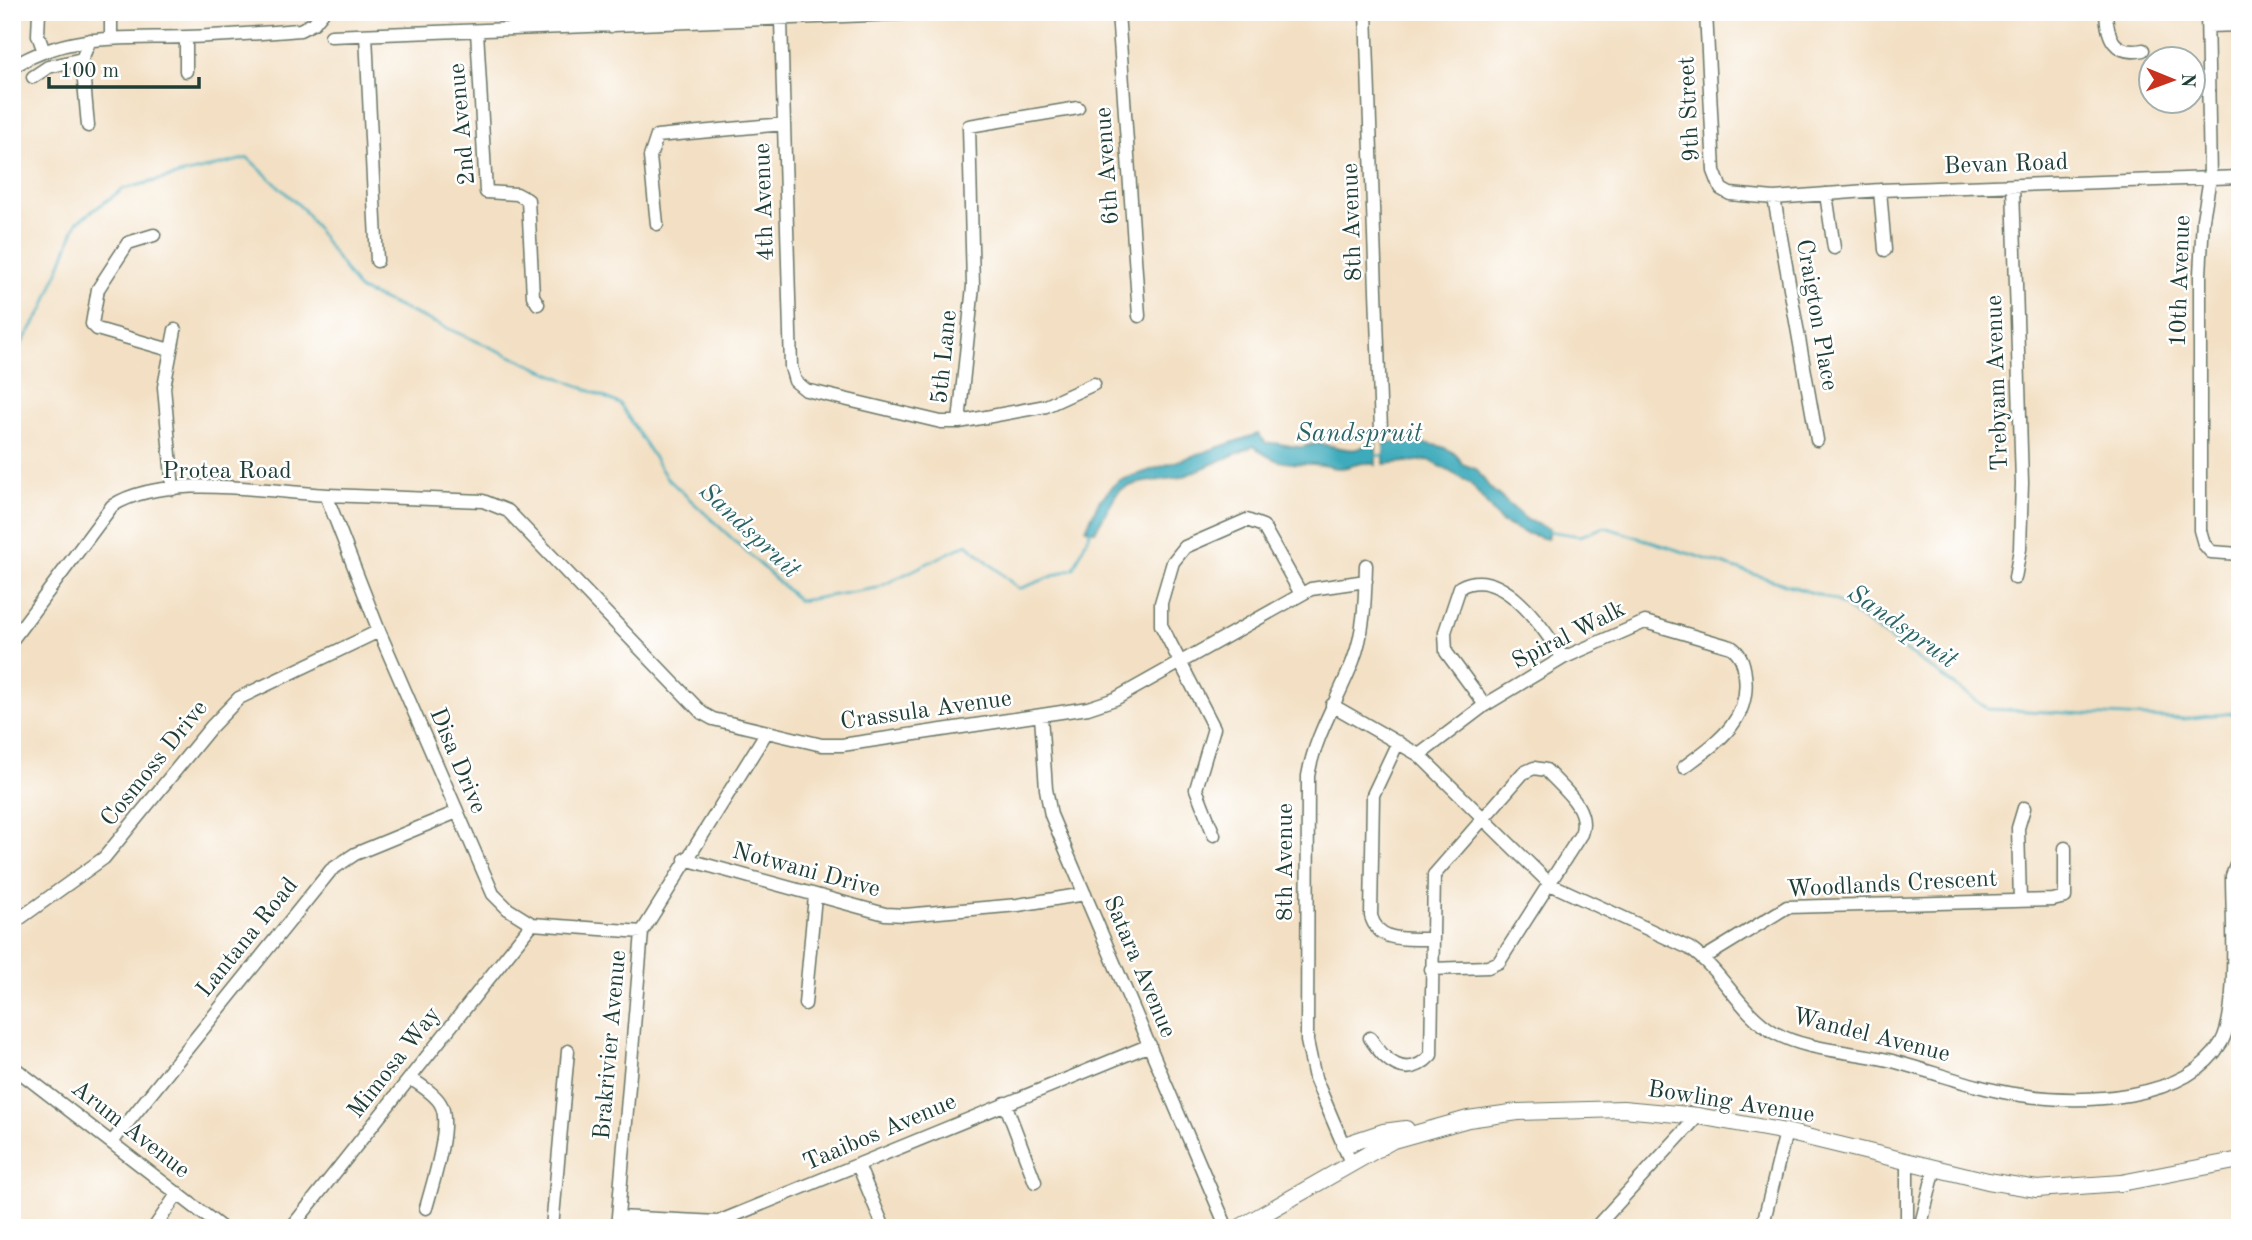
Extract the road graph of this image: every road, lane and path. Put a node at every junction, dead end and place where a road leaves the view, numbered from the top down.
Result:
1 (39, 12) edge
2 (111, 12) edge
3 (323, 12) edge
4 (610, 12) edge
5 (947, 12) edge
6 (1118, 12) edge
7 (1366, 12) edge
8 (1706, 12) edge
9 (2106, 12) edge
10 (2207, 12) edge
11 (816, 15) edge
12 (781, 20) junction
13 (2240, 25) edge
14 (611, 26) junction
15 (2208, 26) junction
16 (477, 31) junction
17 (366, 35) junction
18 (331, 36) dead end
19 (186, 37) junction
20 (111, 38) junction
21 (90, 40) junction
22 (43, 49) junction
23 (2136, 52) edge
24 (82, 59) junction
25 (12, 66) edge
26 (186, 71) dead end
27 (33, 77) dead end
28 (1078, 108) dead end
29 (784, 124) junction
30 (88, 127) dead end
31 (2240, 177) edge
32 (2210, 178) junction
33 (2013, 186) junction
34 (1880, 190) junction
35 (1826, 194) junction
36 (1774, 198) junction
37 (657, 225) dead end
38 (154, 235) dead end
39 (1834, 248) dead end
40 (1885, 250) dead end
41 (377, 261) dead end
42 (538, 304) dead end
43 (1139, 316) dead end
44 (175, 330) dead end
45 (170, 349) junction
46 (795, 381) joint
47 (1094, 384) dead end
48 (959, 422) junction
49 (1381, 430) dead end
50 (1817, 440) dead end
51 (173, 489) junction
52 (326, 495) junction
53 (508, 511) joint
54 (2240, 554) edge
55 (1366, 565) dead end
56 (2015, 578) dead end
57 (1366, 581) junction
58 (1301, 594) junction
59 (379, 631) junction
60 (12, 640) edge
61 (1563, 658) junction
62 (1180, 664) junction
63 (1332, 705) junction
64 (1485, 705) junction
65 (1041, 716) junction
66 (766, 733) junction
67 (1398, 742) junction
68 (1419, 755) junction
69 (1684, 767) dead end
70 (2024, 808) dead end
71 (457, 813) junction
72 (1482, 819) junction
73 (1214, 835) dead end
74 (2065, 848) dead end
75 (2240, 855) edge
76 (685, 859) junction
77 (1550, 884) junction
78 (1085, 894) junction
79 (815, 896) junction
80 (2020, 901) junction
81 (12, 924) edge
82 (533, 924) junction
83 (642, 932) junction
84 (1431, 939) junction
85 (1704, 958) junction
86 (1431, 969) junction
87 (805, 1004) dead end
88 (1370, 1038) dead end
89 (1150, 1045) junction
90 (568, 1051) dead end
91 (12, 1066) edge
92 (410, 1078) junction
93 (1006, 1103) junction
94 (1698, 1116) junction
95 (1424, 1129) junction
96 (1786, 1132) junction
97 (112, 1142) junction
98 (1344, 1145) junction
99 (2238, 1159) edge
100 (1907, 1162) junction
101 (1351, 1163) junction
102 (858, 1165) junction
103 (1935, 1168) junction
104 (1035, 1182) dead end
105 (178, 1193) junction
106 (426, 1208) dead end
107 (618, 1222) edge
108 (719, 1225) edge
109 (154, 1228) edge
110 (222, 1228) edge
111 (291, 1228) edge
112 (552, 1228) edge
113 (884, 1228) edge
114 (1227, 1228) edge
115 (1239, 1228) edge
116 (1595, 1228) edge
117 (1762, 1228) edge
118 (1907, 1228) edge
119 (1920, 1228) edge

1 - 22 street
2 - 20 street
3 - 19 street
4 - 14 street
5 - 11 street
6 - 43 street, 6th Avenue
7 - 49 street, 8th Avenue
8 - 36 street, 9th Street
9 - 23 street
10 - 15 street, 10th Avenue
11 - 12 street
12 - 14 street
12 - 29 street, 4th Avenue
13 - 15 street
14 - 16 street
15 - 32 street, 10th Avenue
16 - 17 street
16 - 42 street, 2nd Avenue
17 - 18 street
17 - 41 street
19 - 20 street
19 - 26 street
20 - 21 street
21 - 22 street
21 - 24 street
22 - 25 street
24 - 27 street
24 - 30 street
28 - 48 street, 5th Lane
29 - 37 street
29 - 46 street, 4th Avenue
31 - 32 street, Bevan Road
32 - 33 street, Bevan Road
32 - 54 street, 10th Avenue
33 - 34 street, Bevan Road
33 - 56 street, Trebyam Avenue
34 - 35 street, Bevan Road
34 - 40 street
35 - 36 street, Bevan Road
35 - 39 street
36 - 50 street, Craigton Place
38 - 45 street
44 - 45 street
45 - 51 street
46 - 48 street, 5th Lane
47 - 48 street
51 - 52 street, Protea Road
51 - 60 street, Protea Road
52 - 53 street, Protea Road
52 - 59 street, Disa Drive
53 - 66 street, Crassula Avenue
55 - 57 street, 8th Avenue
57 - 58 street, Crassula Avenue
57 - 63 street, 8th Avenue
58 - 62 street, Crassula Avenue
58 - 62 street
59 - 71 street, Disa Drive
59 - 81 street, Cosmoss Drive
61 - 64 street, Spiral Walk
61 - 64 street
61 - 69 street, Spiral Walk
62 - 65 street, Crassula Avenue
62 - 73 street
63 - 67 street, Wandel Avenue
63 - 98 street, 8th Avenue
64 - 68 street, Spiral Walk
65 - 66 street, Crassula Avenue
65 - 78 street, Satara Avenue
66 - 76 street, Brakrivier Avenue
67 - 68 street, Wandel Avenue
67 - 84 street
68 - 72 street, Wandel Avenue
70 - 80 street
71 - 82 street, Disa Drive
71 - 97 street, Lantana Road
72 - 77 street, Wandel Avenue
72 - 77 street
72 - 84 street
74 - 80 street, Woodlands Crescent
75 - 85 street, Wandel Avenue
76 - 79 street, Notwani Drive
76 - 83 street, Brakrivier Avenue
77 - 85 street, Wandel Avenue
77 - 86 street
78 - 79 street, Notwani Drive
78 - 89 street, Satara Avenue
79 - 87 street
80 - 85 street, Woodlands Crescent
82 - 83 street, Disa Drive
82 - 92 street, Mimosa Way
83 - 107 street, Brakrivier Avenue
84 - 86 street
86 - 88 street
89 - 93 street, Taaibos Avenue
89 - 114 street, Satara Avenue
90 - 112 street
91 - 97 street, Arum Avenue
92 - 106 street
92 - 111 street, Mimosa Way
93 - 102 street, Taaibos Avenue
93 - 104 street
94 - 95 main road, Bowling Avenue
94 - 96 main road, Bowling Avenue
94 - 116 street
95 - 98 main road
95 - 101 main road, Bowling Avenue
96 - 100 main road, Bowling Avenue
96 - 117 street
97 - 105 street, Arum Avenue
98 - 101 street, 8th Avenue
99 - 103 main road, Bowling Avenue
100 - 103 main road, Bowling Avenue
100 - 118 street
101 - 115 main road, Bowling Avenue
102 - 108 street, Taaibos Avenue
102 - 113 street
103 - 119 street
105 - 109 street
105 - 110 street, Arum Avenue
107 - 108 street, Taaibos Avenue

